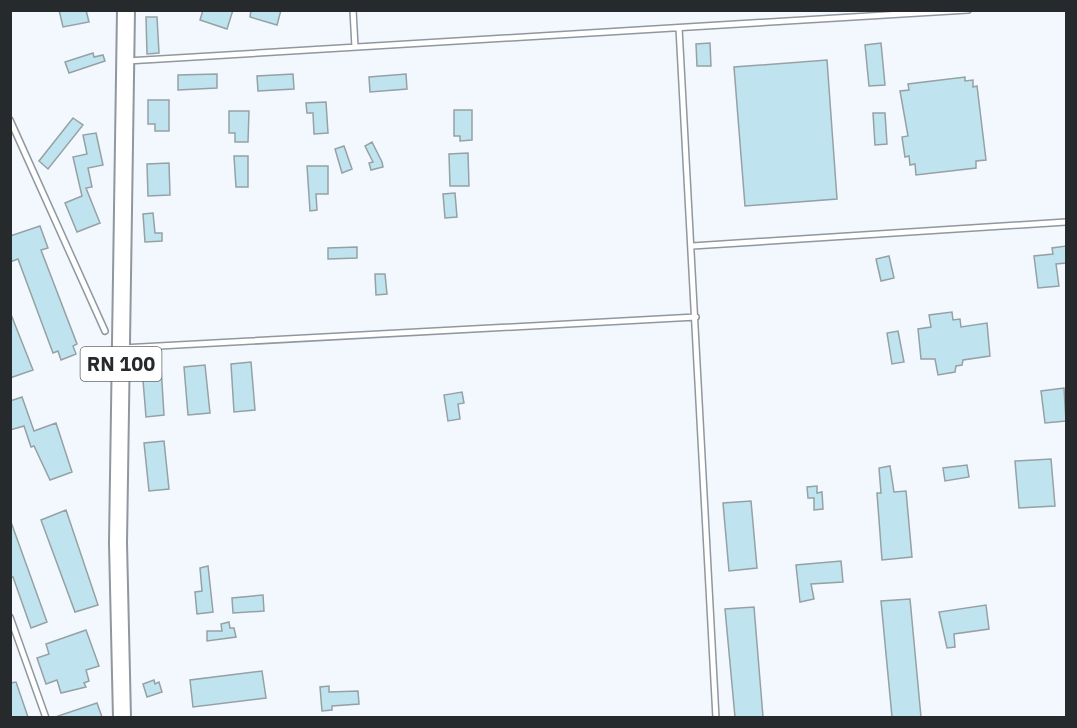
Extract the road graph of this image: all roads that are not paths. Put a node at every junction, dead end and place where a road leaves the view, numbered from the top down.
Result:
1 (126, 10) edge
2 (353, 10) edge
3 (968, 10) edge
4 (679, 28) junction
5 (355, 47) junction
6 (125, 61) junction
7 (10, 120) edge
8 (1066, 222) edge
9 (692, 246) junction
10 (696, 317) junction
11 (105, 331) dead end
12 (121, 348) junction
13 (10, 617) edge
14 (46, 717) edge
15 (122, 717) edge
16 (716, 717) edge

1 - 6 main road, RN 100
2 - 5 lane
3 - 4 lane
4 - 5 lane
4 - 9 lane
5 - 6 lane
6 - 12 main road, RN 100
7 - 11 lane
8 - 9 lane
9 - 10 lane
10 - 12 lane
10 - 16 lane
12 - 15 main road, RN 100
13 - 14 lane

